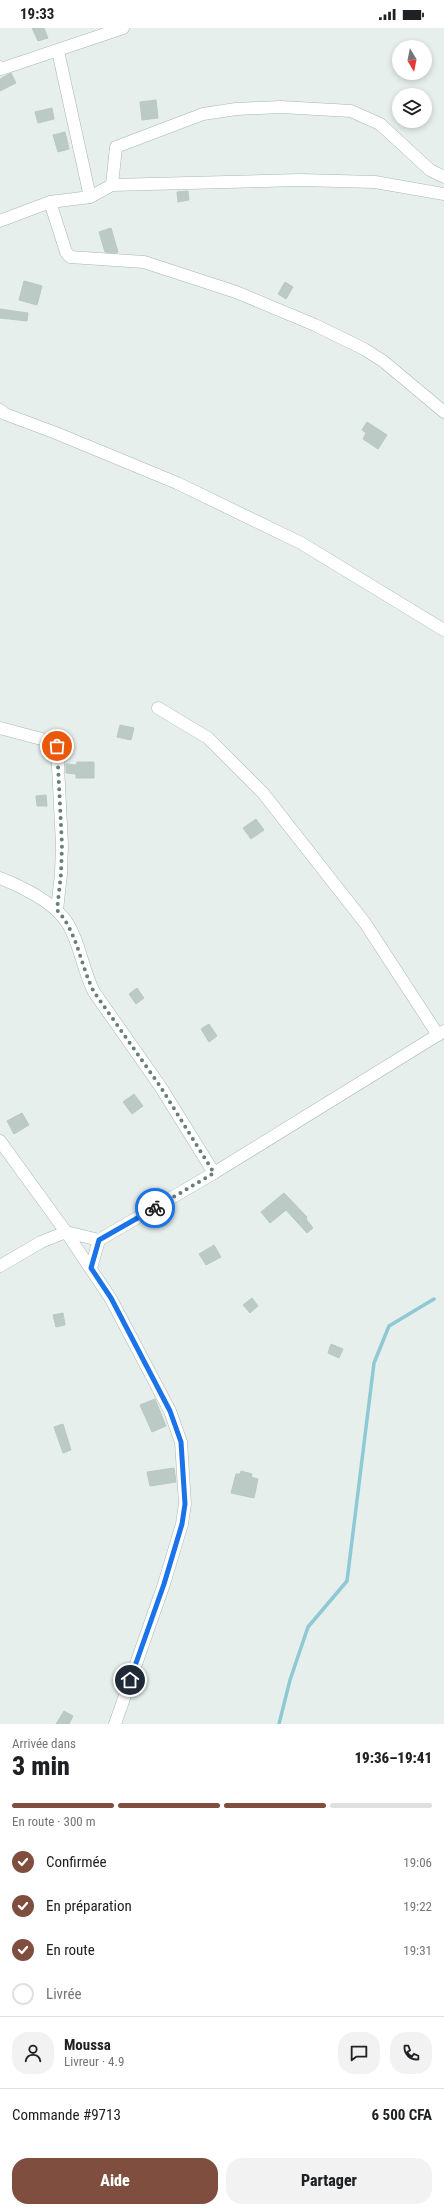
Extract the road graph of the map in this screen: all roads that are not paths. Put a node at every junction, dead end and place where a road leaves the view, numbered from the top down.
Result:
1 (123, 28) edge
2 (58, 51) junction
3 (0, 67) edge
4 (444, 177) edge
5 (112, 185) junction
6 (444, 194) edge
7 (90, 197) junction
8 (50, 202) junction
9 (0, 221) edge
10 (0, 410) edge
11 (444, 412) edge
12 (444, 630) edge
13 (158, 708) dead end
14 (0, 728) edge
15 (0, 878) edge
16 (57, 910) junction
17 (441, 1033) edge
18 (0, 1141) edge
19 (214, 1173) junction
20 (66, 1232) junction
21 (99, 1240) junction
22 (0, 1266) edge
23 (91, 1268) junction
24 (114, 1724) edge

1 - 2 street
2 - 3 street
2 - 7 street
4 - 5 street
5 - 6 street
5 - 7 street
7 - 8 street
8 - 9 street
8 - 11 street
10 - 12 street
13 - 17 street
14 - 16 street
15 - 16 street
16 - 19 street
17 - 19 street
18 - 20 street
19 - 21 street
20 - 21 street
20 - 22 street
20 - 23 street
21 - 23 street
23 - 24 street

